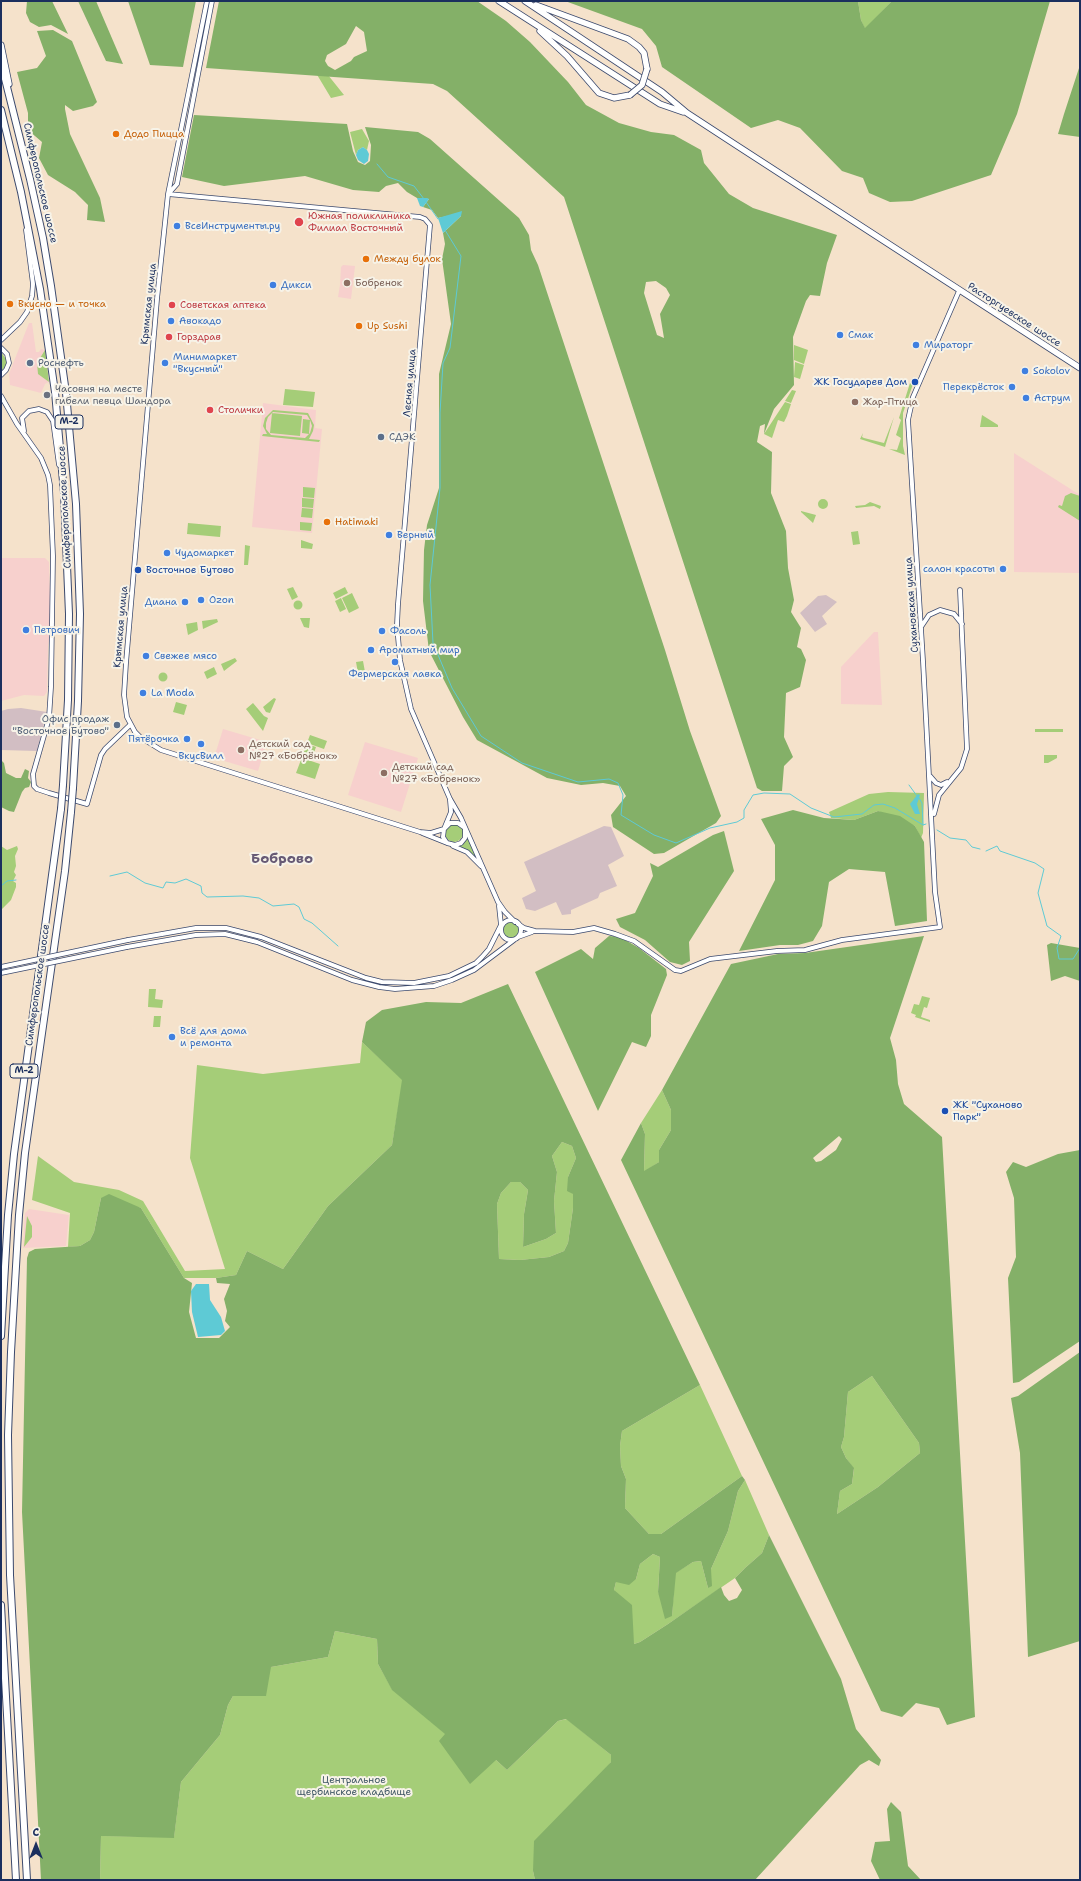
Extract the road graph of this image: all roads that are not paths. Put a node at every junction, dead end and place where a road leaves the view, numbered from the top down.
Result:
1 (207, 1) edge
2 (212, 1) edge
3 (499, 1) edge
4 (525, 1) edge
5 (528, 20) junction
6 (1, 45) edge
7 (1, 63) edge
8 (1, 110) edge
9 (688, 113) junction
10 (1, 119) edge
11 (11, 149) junction
12 (22, 149) junction
13 (21, 192) junction
14 (168, 194) junction
15 (959, 291) junction
16 (1, 340) edge
17 (1, 348) edge
18 (1080, 368) edge
19 (1, 375) edge
20 (1, 396) edge
21 (28, 438) junction
22 (64, 493) junction
23 (960, 590) dead end
24 (962, 625) junction
25 (921, 628) junction
26 (130, 725) junction
27 (929, 772) junction
28 (950, 780) junction
29 (450, 800) junction
30 (932, 827) junction
31 (465, 828) junction
32 (444, 829) junction
33 (420, 832) junction
34 (451, 845) junction
35 (484, 870) junction
36 (498, 902) junction
37 (517, 923) junction
38 (502, 925) junction
39 (534, 931) junction
40 (518, 937) junction
41 (514, 940) junction
42 (1, 966) edge
43 (1, 973) edge
44 (1, 1336) edge
45 (1, 1605) edge
46 (16, 1880) edge
47 (27, 1880) edge

1 - 14 street, Крымская улица
2 - 14 street
3 - 5 main road
4 - 5 main road, bridge
4 - 9 main road
5 - 9 main road
6 - 12 main road
7 - 12 highway, Симферопольское шоссе / М-2
8 - 11 highway, Симферопольское шоссе / М-2
9 - 15 main road, Расторгуевское шоссе
10 - 11 main road
11 - 13 highway, Симферопольское шоссе / М-2
12 - 47 highway, Симферопольское шоссе / М-2, bridge
13 - 16 street
13 - 22 highway, Симферопольское шоссе / М-2
14 - 26 street, Крымская улица
14 - 29 street, Лесная улица
15 - 18 main road, Расторгуевское шоссе
15 - 25 street, Сухановская улица
17 - 19 street
20 - 21 street
21 - 22 street
21 - 26 street
22 - 44 highway, Симферопольское шоссе / М-2, bridge
23 - 24 street
24 - 25 street
24 - 28 street
25 - 27 street, Сухановская улица
26 - 33 street, Крымская улица
27 - 28 street
27 - 30 street, Сухановская улица
28 - 30 street
29 - 31 street
29 - 32 street
30 - 39 street, Сухановская улица
31 - 32 street
31 - 34 street
31 - 35 street
32 - 33 street, Крымская улица
32 - 34 street
33 - 34 street
34 - 35 street
35 - 36 street
36 - 37 street
36 - 38 street
37 - 38 street
37 - 39 street
37 - 40 street
38 - 41 street
38 - 42 street, bridge
39 - 40 street
40 - 41 street
41 - 43 street, bridge
45 - 46 highway

